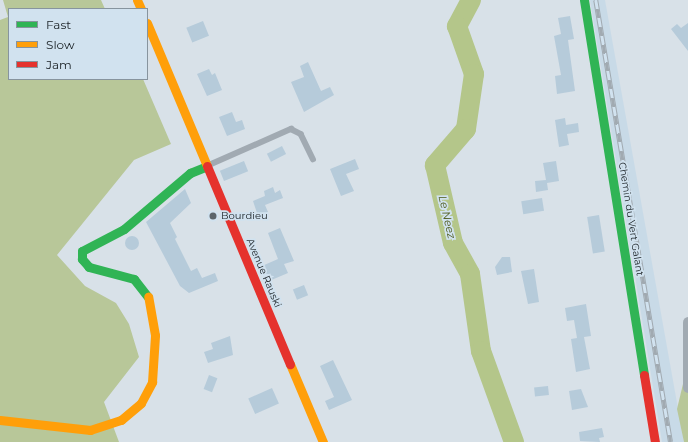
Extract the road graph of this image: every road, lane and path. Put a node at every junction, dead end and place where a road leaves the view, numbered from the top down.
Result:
1 (584, 0) edge
2 (148, 26) edge
3 (313, 159) dead end
4 (207, 166) junction
5 (688, 322) edge
6 (688, 387) edge
7 (0, 420) edge
8 (323, 442) edge
9 (655, 442) edge

1 - 9 street, Chemin du Vert Galant
2 - 4 street, Avenue Rauski
3 - 4 lane
4 - 7 street
4 - 8 street, Avenue Rauski
5 - 6 street

